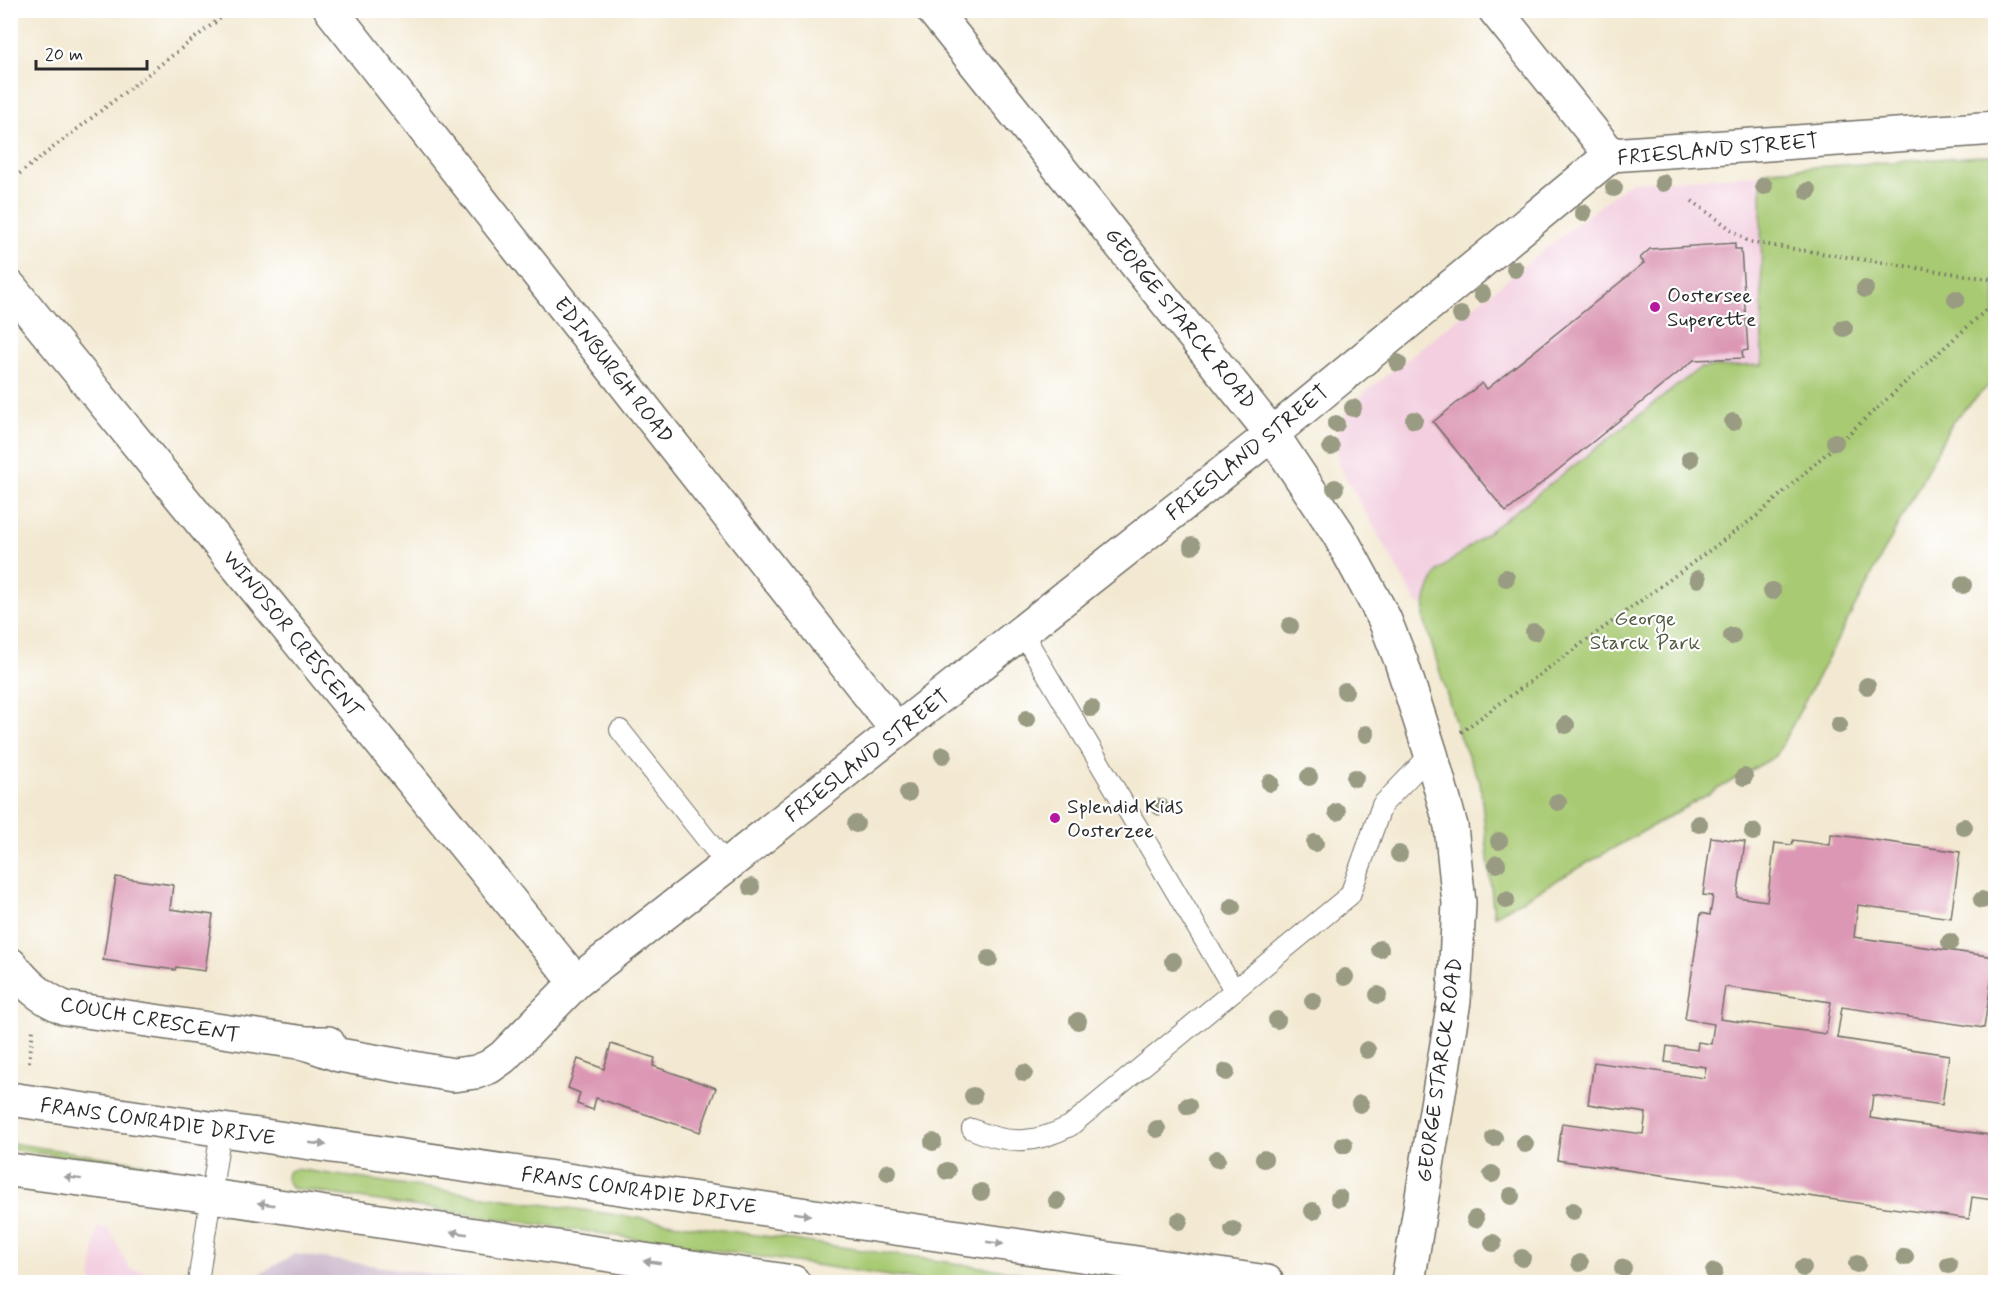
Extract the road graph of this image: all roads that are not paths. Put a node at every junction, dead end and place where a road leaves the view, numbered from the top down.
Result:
1 (331, 10) edge
2 (933, 10) edge
3 (1495, 10) edge
4 (1995, 128) edge
5 (1611, 155) junction
6 (10, 287) edge
7 (1272, 434) junction
8 (1022, 632) junction
9 (620, 730) dead end
10 (897, 730) junction
11 (1431, 754) junction
12 (727, 865) junction
13 (10, 964) edge
14 (1234, 990) junction
15 (565, 993) junction
16 (10, 1099) edge
17 (972, 1129) dead end
18 (221, 1130) junction
19 (10, 1170) edge
20 (211, 1196) junction
21 (198, 1282) edge
22 (793, 1282) edge
23 (1268, 1282) edge
24 (1408, 1282) edge

1 - 10 street, EDINBURGH ROAD
2 - 7 street, GEORGE STARCK ROAD
3 - 5 street
4 - 5 street, FRIESLAND STREET
5 - 7 street, FRIESLAND STREET
6 - 15 street, WINDSOR CRESCENT
7 - 8 street, FRIESLAND STREET
7 - 11 street, GEORGE STARCK ROAD
8 - 10 street, FRIESLAND STREET
8 - 14 lane
9 - 12 lane
10 - 12 street, FRIESLAND STREET
11 - 14 lane
11 - 24 street, GEORGE STARCK ROAD
12 - 15 street, FRIESLAND STREET
13 - 15 street, COUCH CRESCENT
14 - 17 lane
16 - 18 street, FRANS CONRADIE DRIVE
18 - 20 lane
18 -> 23 street, FRANS CONRADIE DRIVE
20 -> 19 street
20 - 21 lane
22 -> 20 street

